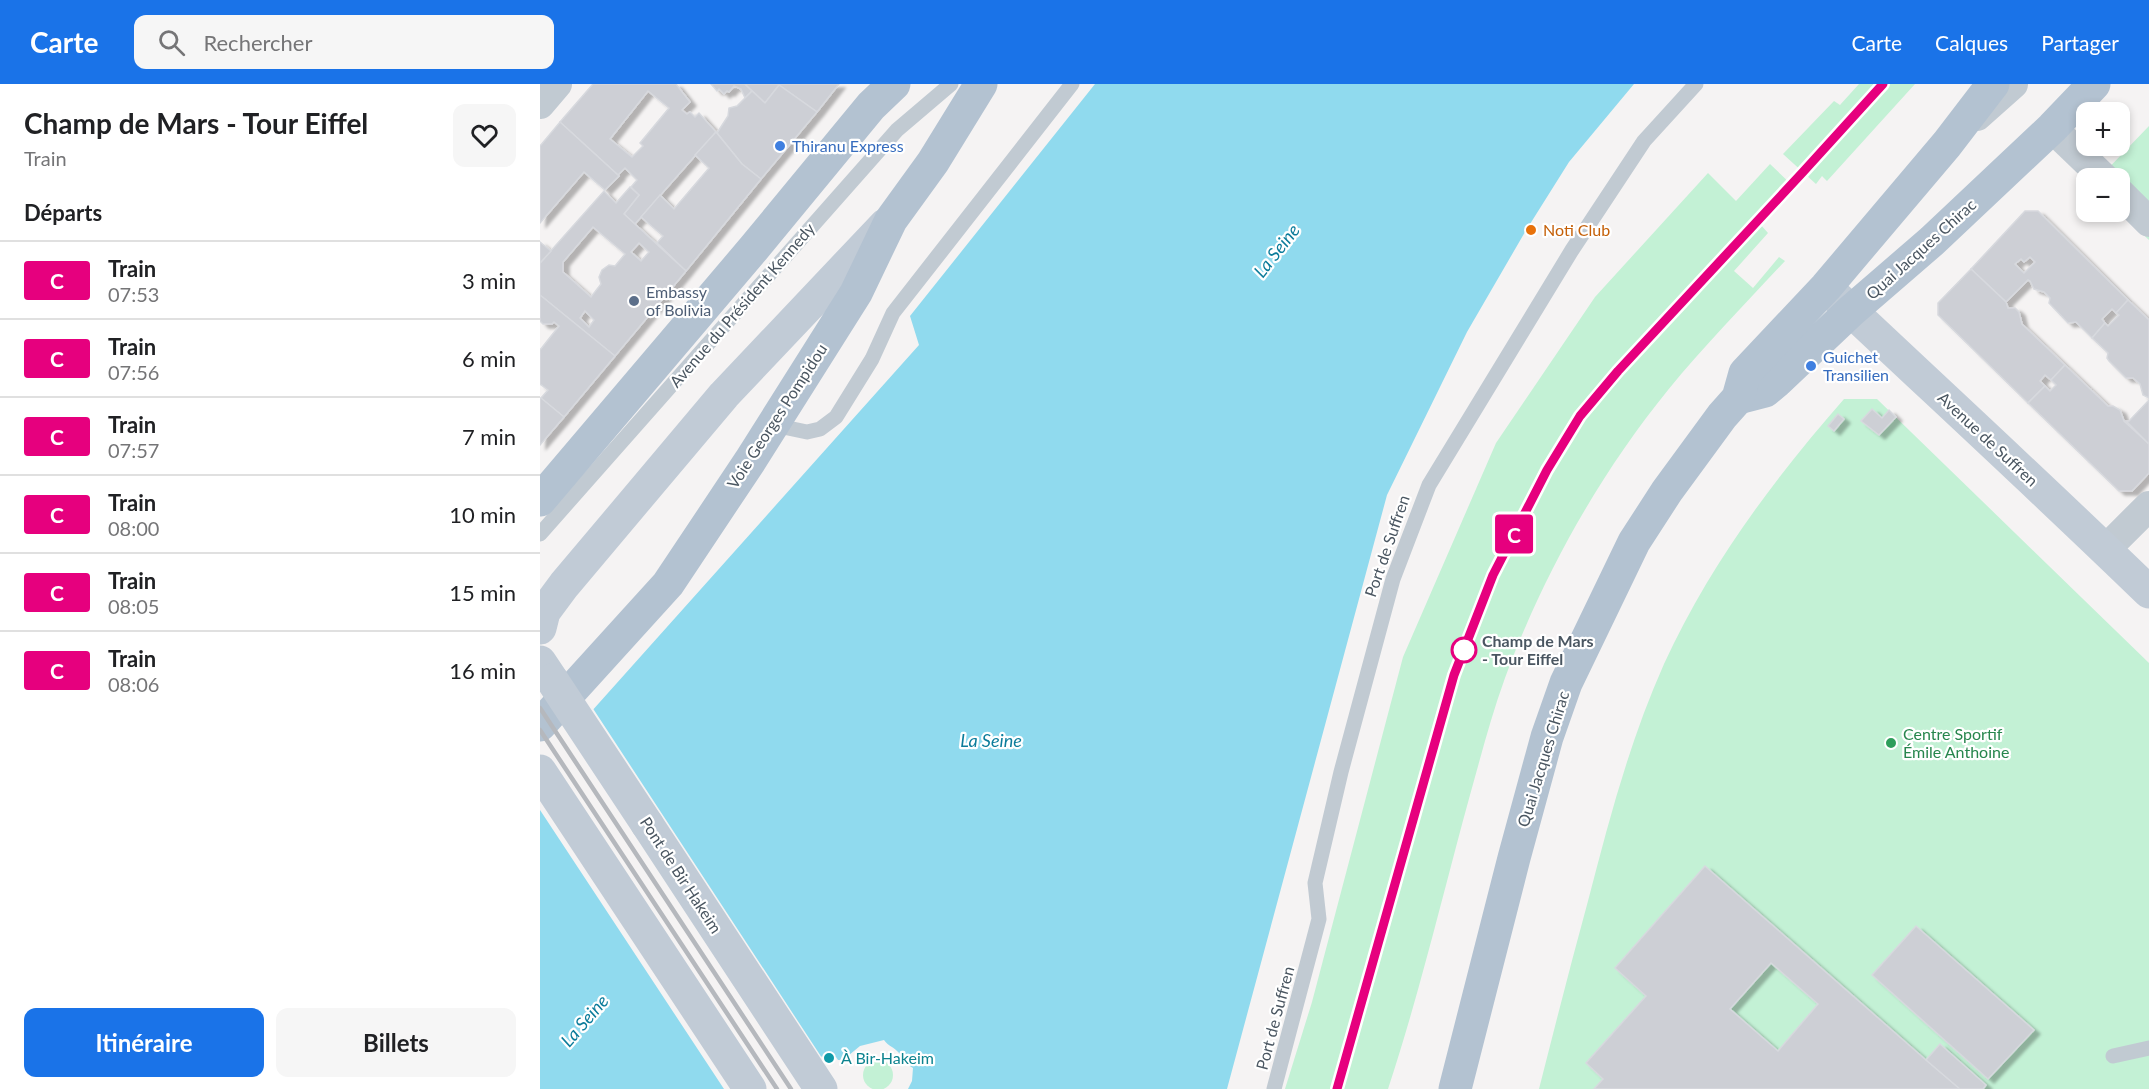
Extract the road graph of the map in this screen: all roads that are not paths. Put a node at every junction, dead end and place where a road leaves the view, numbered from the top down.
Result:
1 (557, 84) edge
2 (893, 84) edge
3 (951, 84) edge
4 (981, 84) edge
5 (1072, 84) edge
6 (1696, 84) edge
7 (1993, 84) edge
8 (2013, 84) edge
9 (2094, 84) edge
10 (540, 104) edge
11 (2052, 128) junction
12 (1947, 144) junction
13 (2094, 168) edge
14 (2130, 203) edge
15 (891, 220) junction
16 (2149, 222) edge
17 (1826, 287) junction
18 (1851, 311) junction
19 (1738, 398) junction
20 (774, 422) junction
21 (540, 500) edge
22 (2149, 506) edge
23 (540, 534) edge
24 (2105, 550) junction
25 (2149, 592) edge
26 (540, 628) edge
27 (546, 671) edge
28 (540, 725) edge
29 (540, 771) edge
30 (2149, 1048) edge
31 (2113, 1056) dead end
32 (750, 1089) edge
33 (821, 1089) edge
34 (1274, 1089) edge
35 (1455, 1089) edge

1 - 10 street
2 - 21 main road, Avenue du Président Kennedy
3 - 23 lane, Avenue du Président Kennedy
4 - 15 main road, Voie Georges Pompidou
5 - 20 lane
6 - 34 lane, Port de Suffren
7 - 12 main road, Quai Jacques Chirac
8 - 12 street, Quai Jacques Chirac
9 - 11 main road, Quai Jacques Chirac
11 - 13 street
11 - 18 main road, Quai Jacques Chirac
12 - 17 main road, Quai Jacques Chirac
14 - 16 street
15 - 20 main road, Voie Georges Pompidou
15 - 26 main road
17 - 18 main road, Avenue de Suffren
17 - 19 main road, Quai Jacques Chirac
18 - 19 main road, Quai Jacques Chirac
18 - 24 main road, Avenue de Suffren
19 - 35 main road, Quai Jacques Chirac
20 - 28 main road, Voie Georges Pompidou
22 - 24 street
24 - 25 main road, Avenue de Suffren
27 - 33 main road, Pont de Bir Hakeim, bridge
29 - 32 main road
30 - 31 lane

